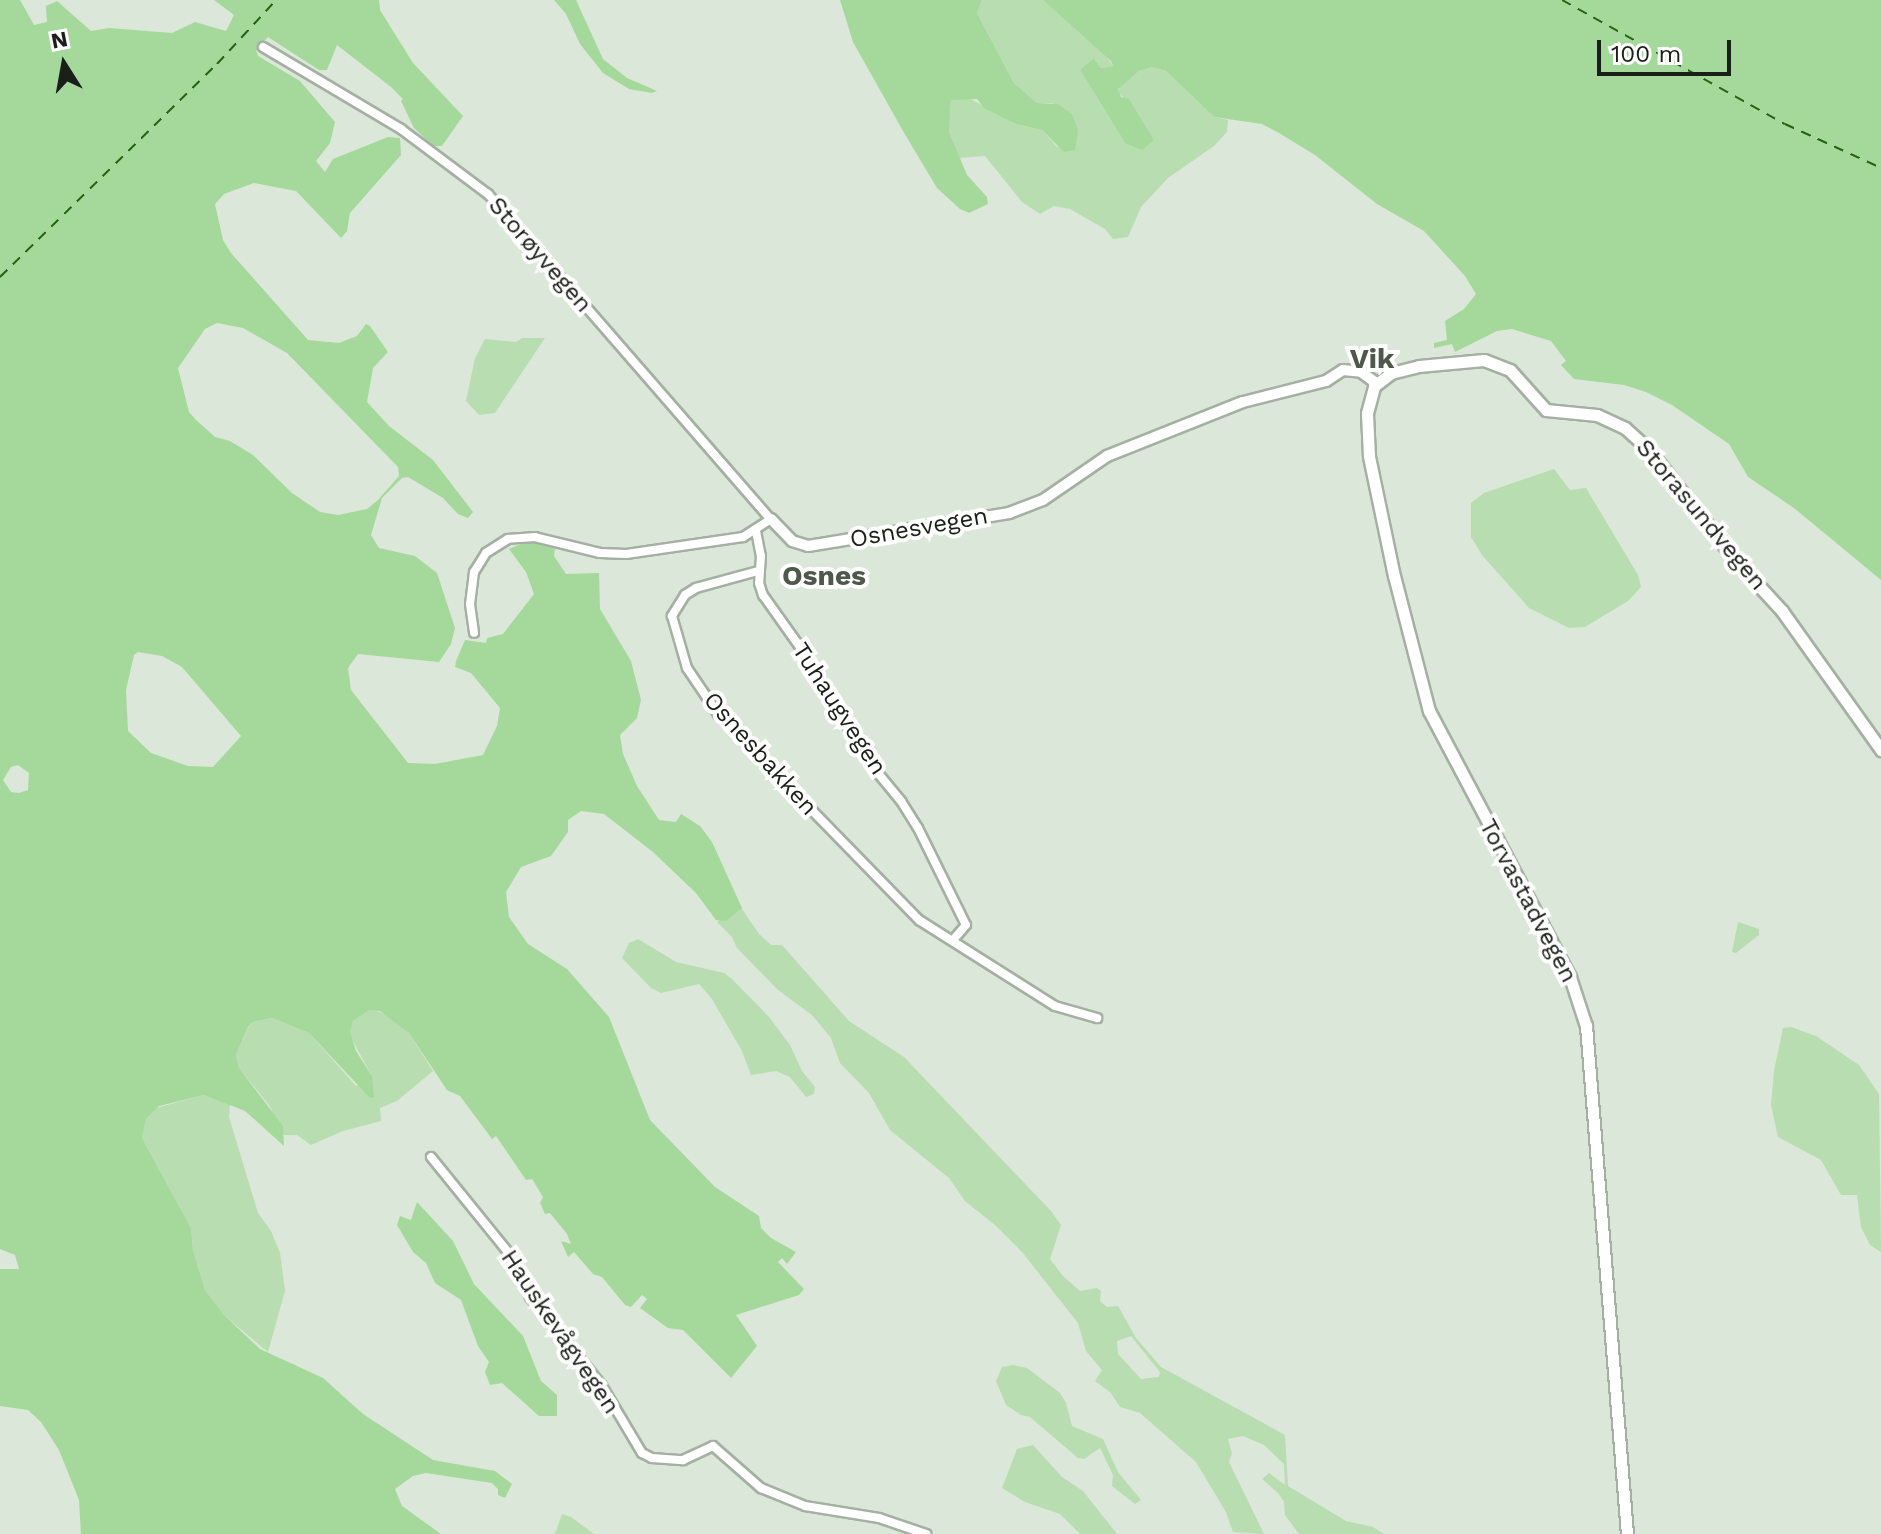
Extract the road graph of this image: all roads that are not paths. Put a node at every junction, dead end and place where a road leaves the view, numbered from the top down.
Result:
1 (263, 47) dead end
2 (1376, 383) junction
3 (771, 519) junction
4 (756, 531) junction
5 (758, 571) junction
6 (474, 633) dead end
7 (1881, 750) edge
8 (953, 940) junction
9 (1097, 1018) dead end
10 (431, 1157) dead end
11 (926, 1534) edge
12 (1627, 1534) edge

1 - 3 street, Storøyvegen
2 - 3 street, Osnesvegen
2 - 7 main road, Storasundvegen
2 - 12 main road, Torvastadvegen
3 - 4 street
4 - 5 street, Tuhaugvegen
4 - 6 street
5 - 8 street, Tuhaugvegen
5 - 8 street, Osnesbakken
8 - 9 street, Osnesbakken
10 - 11 street, Hauskevågvegen

